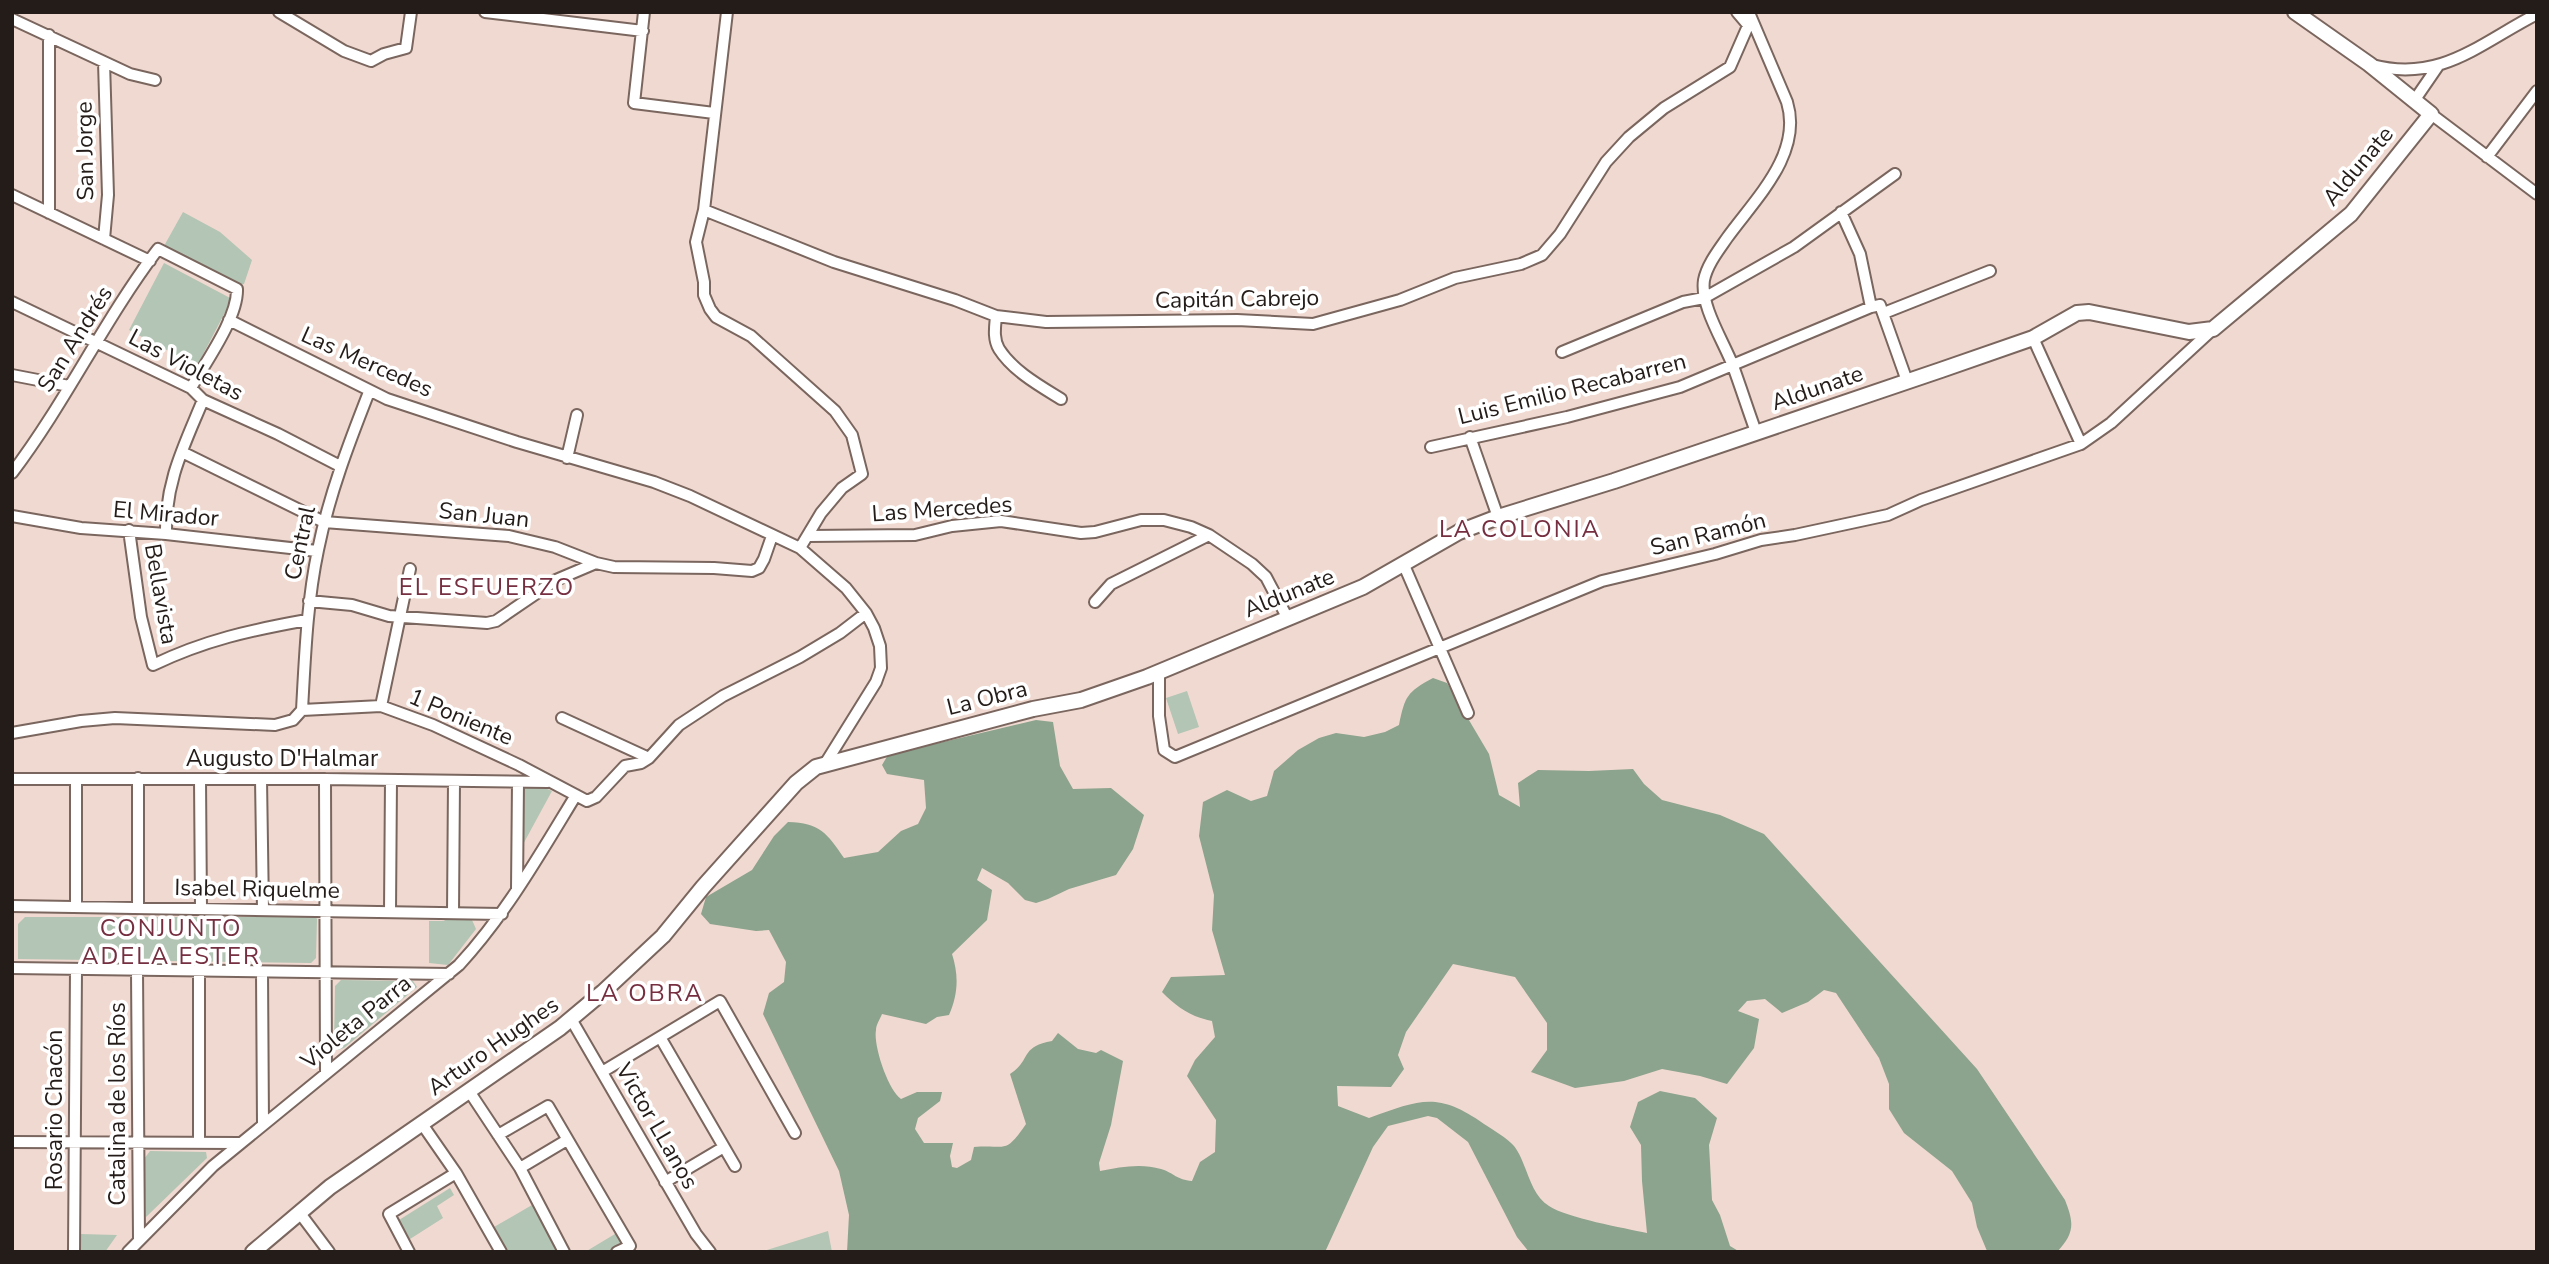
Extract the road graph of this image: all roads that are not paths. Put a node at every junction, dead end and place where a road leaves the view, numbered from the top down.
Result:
1 (279, 12) edge
2 (411, 12) edge
3 (485, 12) edge
4 (644, 12) edge
5 (727, 12) edge
6 (1737, 12) edge
7 (2295, 12) edge
8 (492, 13) edge
9 (2537, 14) edge
10 (569, 17) edge
11 (12, 19) edge
12 (1749, 19) edge
13 (643, 31) junction
14 (49, 35) junction
15 (104, 62) junction
16 (2370, 64) junction
17 (2438, 66) junction
18 (155, 80) dead end
19 (2537, 91) edge
20 (2414, 101) junction
21 (714, 113) junction
22 (2431, 114) junction
23 (2487, 157) junction
24 (1895, 174) dead end
25 (2535, 193) edge
26 (12, 195) edge
27 (704, 210) junction
28 (1841, 212) junction
29 (49, 213) junction
30 (104, 239) junction
31 (149, 261) junction
32 (1990, 271) dead end
33 (1704, 298) junction
34 (12, 302) edge
35 (1871, 307) junction
36 (1884, 313) junction
37 (996, 316) junction
38 (229, 320) junction
39 (2213, 329) junction
40 (2033, 338) junction
41 (97, 341) junction
42 (1562, 352) dead end
43 (1733, 365) junction
44 (12, 375) edge
45 (1907, 381) junction
46 (69, 386) junction
47 (191, 388) junction
48 (369, 391) junction
49 (1061, 398) dead end
50 (203, 400) junction
51 (577, 415) dead end
52 (1756, 432) junction
53 (1470, 437) junction
54 (2081, 444) junction
55 (1431, 447) dead end
56 (182, 452) junction
57 (567, 458) junction
58 (340, 466) junction
59 (12, 473) edge
60 (12, 516) edge
61 (1497, 517) junction
62 (324, 522) junction
63 (129, 530) junction
64 (166, 534) junction
65 (1209, 535) junction
66 (772, 536) junction
67 (808, 536) junction
68 (800, 548) junction
69 (317, 551) junction
70 (596, 563) junction
71 (1403, 563) junction
72 (410, 569) dead end
73 (309, 601) junction
74 (1095, 602) dead end
75 (866, 613) junction
76 (400, 615) junction
77 (1287, 617) junction
78 (307, 620) junction
79 (1439, 648) junction
80 (1159, 671) junction
81 (381, 706) junction
82 (302, 710) junction
83 (1468, 713) dead end
84 (562, 718) dead end
85 (12, 733) edge
86 (631, 749) junction
87 (649, 758) junction
88 (825, 764) junction
89 (625, 766) junction
90 (12, 779) edge
91 (76, 779) junction
92 (138, 779) junction
93 (200, 779) junction
94 (261, 779) junction
95 (325, 779) junction
96 (391, 780) junction
97 (454, 781) junction
98 (518, 782) junction
99 (551, 782) junction
100 (576, 795) junction
101 (517, 892) junction
102 (12, 906) edge
103 (76, 907) junction
104 (138, 908) junction
105 (201, 909) junction
106 (263, 910) junction
107 (326, 911) junction
108 (390, 911) junction
109 (453, 913) junction
110 (502, 914) junction
111 (12, 968) edge
112 (76, 969) junction
113 (137, 970) junction
114 (199, 971) junction
115 (262, 972) junction
116 (326, 972) junction
117 (449, 974) junction
118 (572, 1019) junction
119 (660, 1037) junction
120 (602, 1072) junction
121 (326, 1073) junction
122 (469, 1091) junction
123 (422, 1124) junction
124 (263, 1125) junction
125 (795, 1133) dead end
126 (498, 1135) junction
127 (567, 1140) junction
128 (12, 1142) edge
129 (75, 1142) junction
130 (139, 1143) junction
131 (199, 1143) junction
132 (239, 1143) junction
133 (724, 1147) junction
134 (735, 1166) dead end
135 (520, 1168) junction
136 (456, 1174) junction
137 (665, 1182) junction
138 (299, 1212) junction
139 (139, 1239) junction
140 (74, 1252) edge
141 (128, 1252) edge
142 (253, 1252) edge
143 (329, 1252) edge
144 (409, 1252) edge
145 (501, 1252) edge
146 (564, 1252) edge
147 (617, 1252) edge
148 (709, 1252) edge

1 - 2 street
3 - 8 street
4 - 13 street
5 - 21 street
6 - 12 street
7 - 16 street
8 - 10 street
9 - 17 street
10 - 13 street
11 - 14 street
12 - 33 street
12 - 37 street, Capitán Cabrejo
13 - 21 street
14 - 15 street
14 - 29 street
15 - 18 street
15 - 30 street, San Jorge
16 - 17 street
16 - 20 street
17 - 20 street
19 - 23 street
20 - 22 street
21 - 27 street
22 - 23 street
22 - 39 street, Aldunate
23 - 25 street
24 - 28 street
26 - 29 street
27 - 37 street, Capitán Cabrejo
27 - 67 street
28 - 33 street
28 - 35 street
29 - 30 street
30 - 31 street
31 - 38 street
31 - 41 street, San Andrés
32 - 36 street
33 - 42 street
33 - 43 street
34 - 41 street, Las Violetas
35 - 36 street
35 - 43 street, Luis Emilio Recabarren
36 - 45 street
37 - 49 street
38 - 47 street
38 - 48 street, Las Mercedes
39 - 40 street, Aldunate
39 - 54 street, San Ramón
40 - 45 street, Aldunate
40 - 54 street
41 - 46 street, San Andrés
41 - 47 street, Las Violetas
43 - 52 street
43 - 53 street, Luis Emilio Recabarren
44 - 46 street
45 - 52 street, Aldunate
46 - 59 street, San Andrés
47 - 50 street, Las Violetas
48 - 57 street, Las Mercedes
48 - 58 street, Central
50 - 56 street
50 - 58 street, Las Violetas
51 - 57 street
52 - 61 street, Aldunate
53 - 55 street, Luis Emilio Recabarren
53 - 61 street
54 - 79 street, San Ramón
56 - 62 street, San Juan
56 - 64 street
57 - 66 street, Las Mercedes
58 - 62 street, Central
60 - 63 street, El Mirador
61 - 71 street, Aldunate
62 - 69 street, Central
62 - 70 street, San Juan
63 - 64 street, El Mirador
63 - 78 street, Bellavista
64 - 69 street, El Mirador
65 - 67 street, Las Mercedes
65 - 74 street
65 - 77 street, Las Mercedes
66 - 68 street, Las Mercedes
66 - 70 street, San Juan
67 - 68 street
68 - 75 street, Las Mercedes
69 - 73 street, Central
70 - 76 street
71 - 77 street, Aldunate
71 - 79 street
72 - 76 street
73 - 76 street
73 - 78 street, Central
75 - 87 street
75 - 88 street, Las Mercedes
76 - 81 street
77 - 80 street, Aldunate
78 - 82 street, Central
79 - 80 street, San Ramón
79 - 83 street
80 - 88 street, La Obra
81 - 82 street, 1 Poniente
81 - 99 street, 1 Poniente
82 - 85 street, 1 Poniente
84 - 86 street
86 - 87 street
86 - 89 street
87 - 89 street
88 - 118 street, Arturo Hughes
89 - 100 street
90 - 91 street, Augusto D'Halmar
91 - 92 street, Augusto D'Halmar
91 - 103 street
92 - 93 street, Augusto D'Halmar
92 - 104 street
93 - 94 street, Augusto D'Halmar
93 - 105 street
94 - 95 street, Augusto D'Halmar
94 - 106 street
95 - 96 street, Augusto D'Halmar
95 - 107 street
96 - 97 street, Augusto D'Halmar
96 - 108 street
97 - 98 street, Augusto D'Halmar
97 - 109 street
98 - 99 street, Augusto D'Halmar
98 - 101 street
99 - 100 street, 1 Poniente
100 - 101 street, Violeta Parra
101 - 110 street, Violeta Parra
102 - 103 street, Isabel Riquelme
103 - 104 street, Isabel Riquelme
104 - 105 street, Isabel Riquelme
105 - 106 street, Isabel Riquelme
106 - 107 street, Isabel Riquelme
107 - 108 street, Isabel Riquelme
107 - 116 street
108 - 109 street, Isabel Riquelme
109 - 110 street, Isabel Riquelme
110 - 117 street, Violeta Parra
111 - 112 street
112 - 113 street
112 - 129 street, Rosario Chacón
113 - 114 street
113 - 130 street, Catalina de los Ríos
114 - 115 street
114 - 131 street
115 - 116 street
115 - 124 street
116 - 117 street
116 - 121 street
117 - 121 street, Violeta Parra
118 - 120 street, Victor LLanos
118 - 122 street, Arturo Hughes
119 - 120 street
119 - 125 street
119 - 133 street
120 - 137 street, Victor LLanos
121 - 124 street, Violeta Parra
122 - 123 street, Arturo Hughes
122 - 126 street
123 - 136 street
123 - 138 street, Arturo Hughes
124 - 132 street, Violeta Parra
126 - 127 street
126 - 135 street
127 - 135 street
127 - 147 street
128 - 129 street
129 - 130 street
129 - 140 street, Rosario Chacón
130 - 131 street
130 - 139 street, Catalina de los Ríos
131 - 132 street
132 - 139 street, Violeta Parra
133 - 134 street
133 - 137 street
135 - 146 street
136 - 144 street
136 - 145 street
137 - 148 street, Victor LLanos
138 - 142 street, Arturo Hughes
138 - 143 street
139 - 141 street, Violeta Parra

